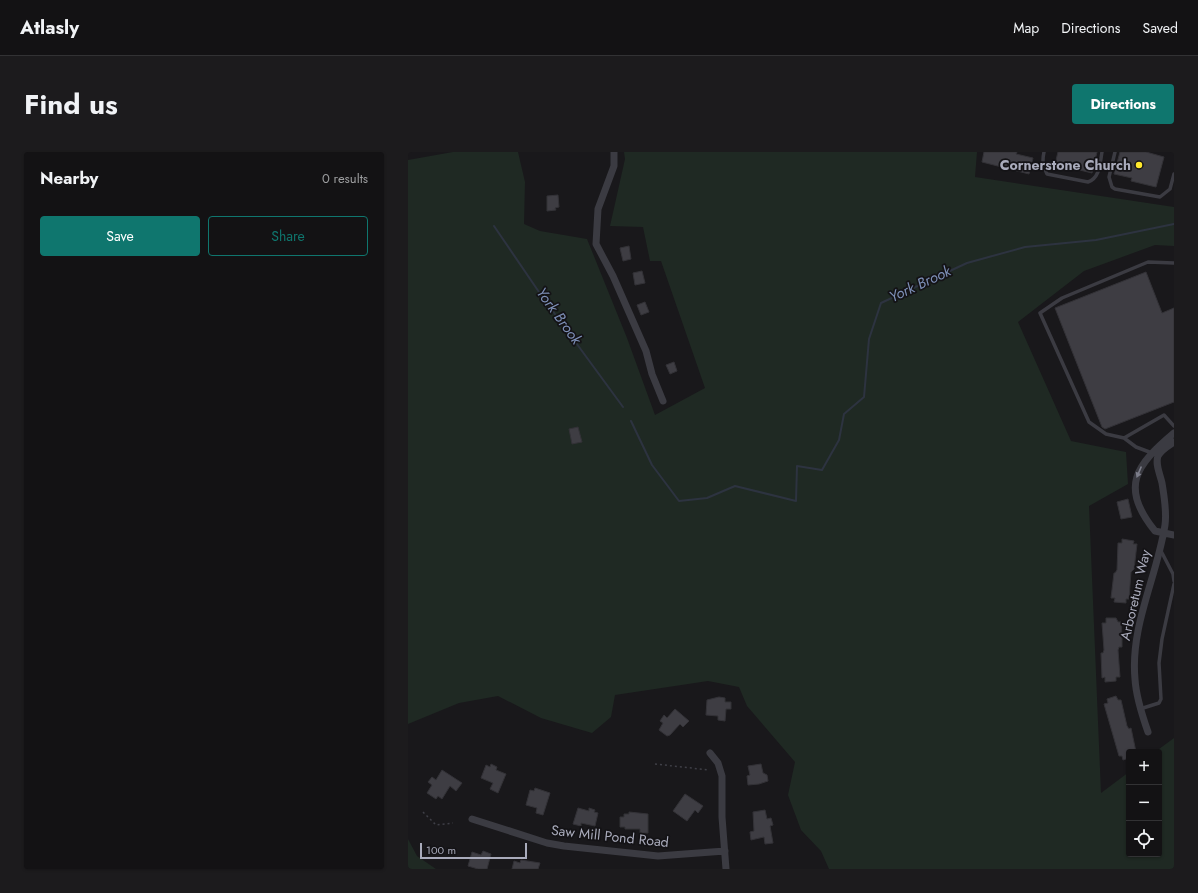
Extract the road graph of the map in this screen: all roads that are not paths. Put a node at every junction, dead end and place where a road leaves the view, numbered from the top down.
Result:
1 (614, 152) edge
2 (1044, 152) edge
3 (1102, 152) edge
4 (1115, 152) edge
5 (1174, 174) edge
6 (1174, 263) edge
7 (663, 401) dead end
8 (1174, 426) edge
9 (1174, 433) edge
10 (1124, 438) junction
11 (1174, 442) edge
12 (1155, 454) junction
13 (1163, 534) junction
14 (1174, 535) edge
15 (1159, 549) junction
16 (1174, 583) edge
17 (1140, 709) junction
18 (1148, 732) dead end
19 (710, 753) dead end
20 (472, 819) dead end
21 (725, 851) junction
22 (726, 869) edge

1 - 7 street
2 - 3 lane
4 - 5 lane
6 - 10 lane
8 - 10 lane
9 - 12 street, Arboretum Way
10 - 12 lane
11 - 12 street, Arboretum Way
12 - 13 street, Arboretum Way
12 -> 13 street, Arboretum Way
13 - 14 street, Arboretum Way
13 - 15 street, Arboretum Way
15 - 16 lane
15 - 17 street, Arboretum Way
16 - 17 lane
17 - 18 street, Arboretum Way
19 - 21 street
20 - 21 street, Saw Mill Pond Road
21 - 22 street

